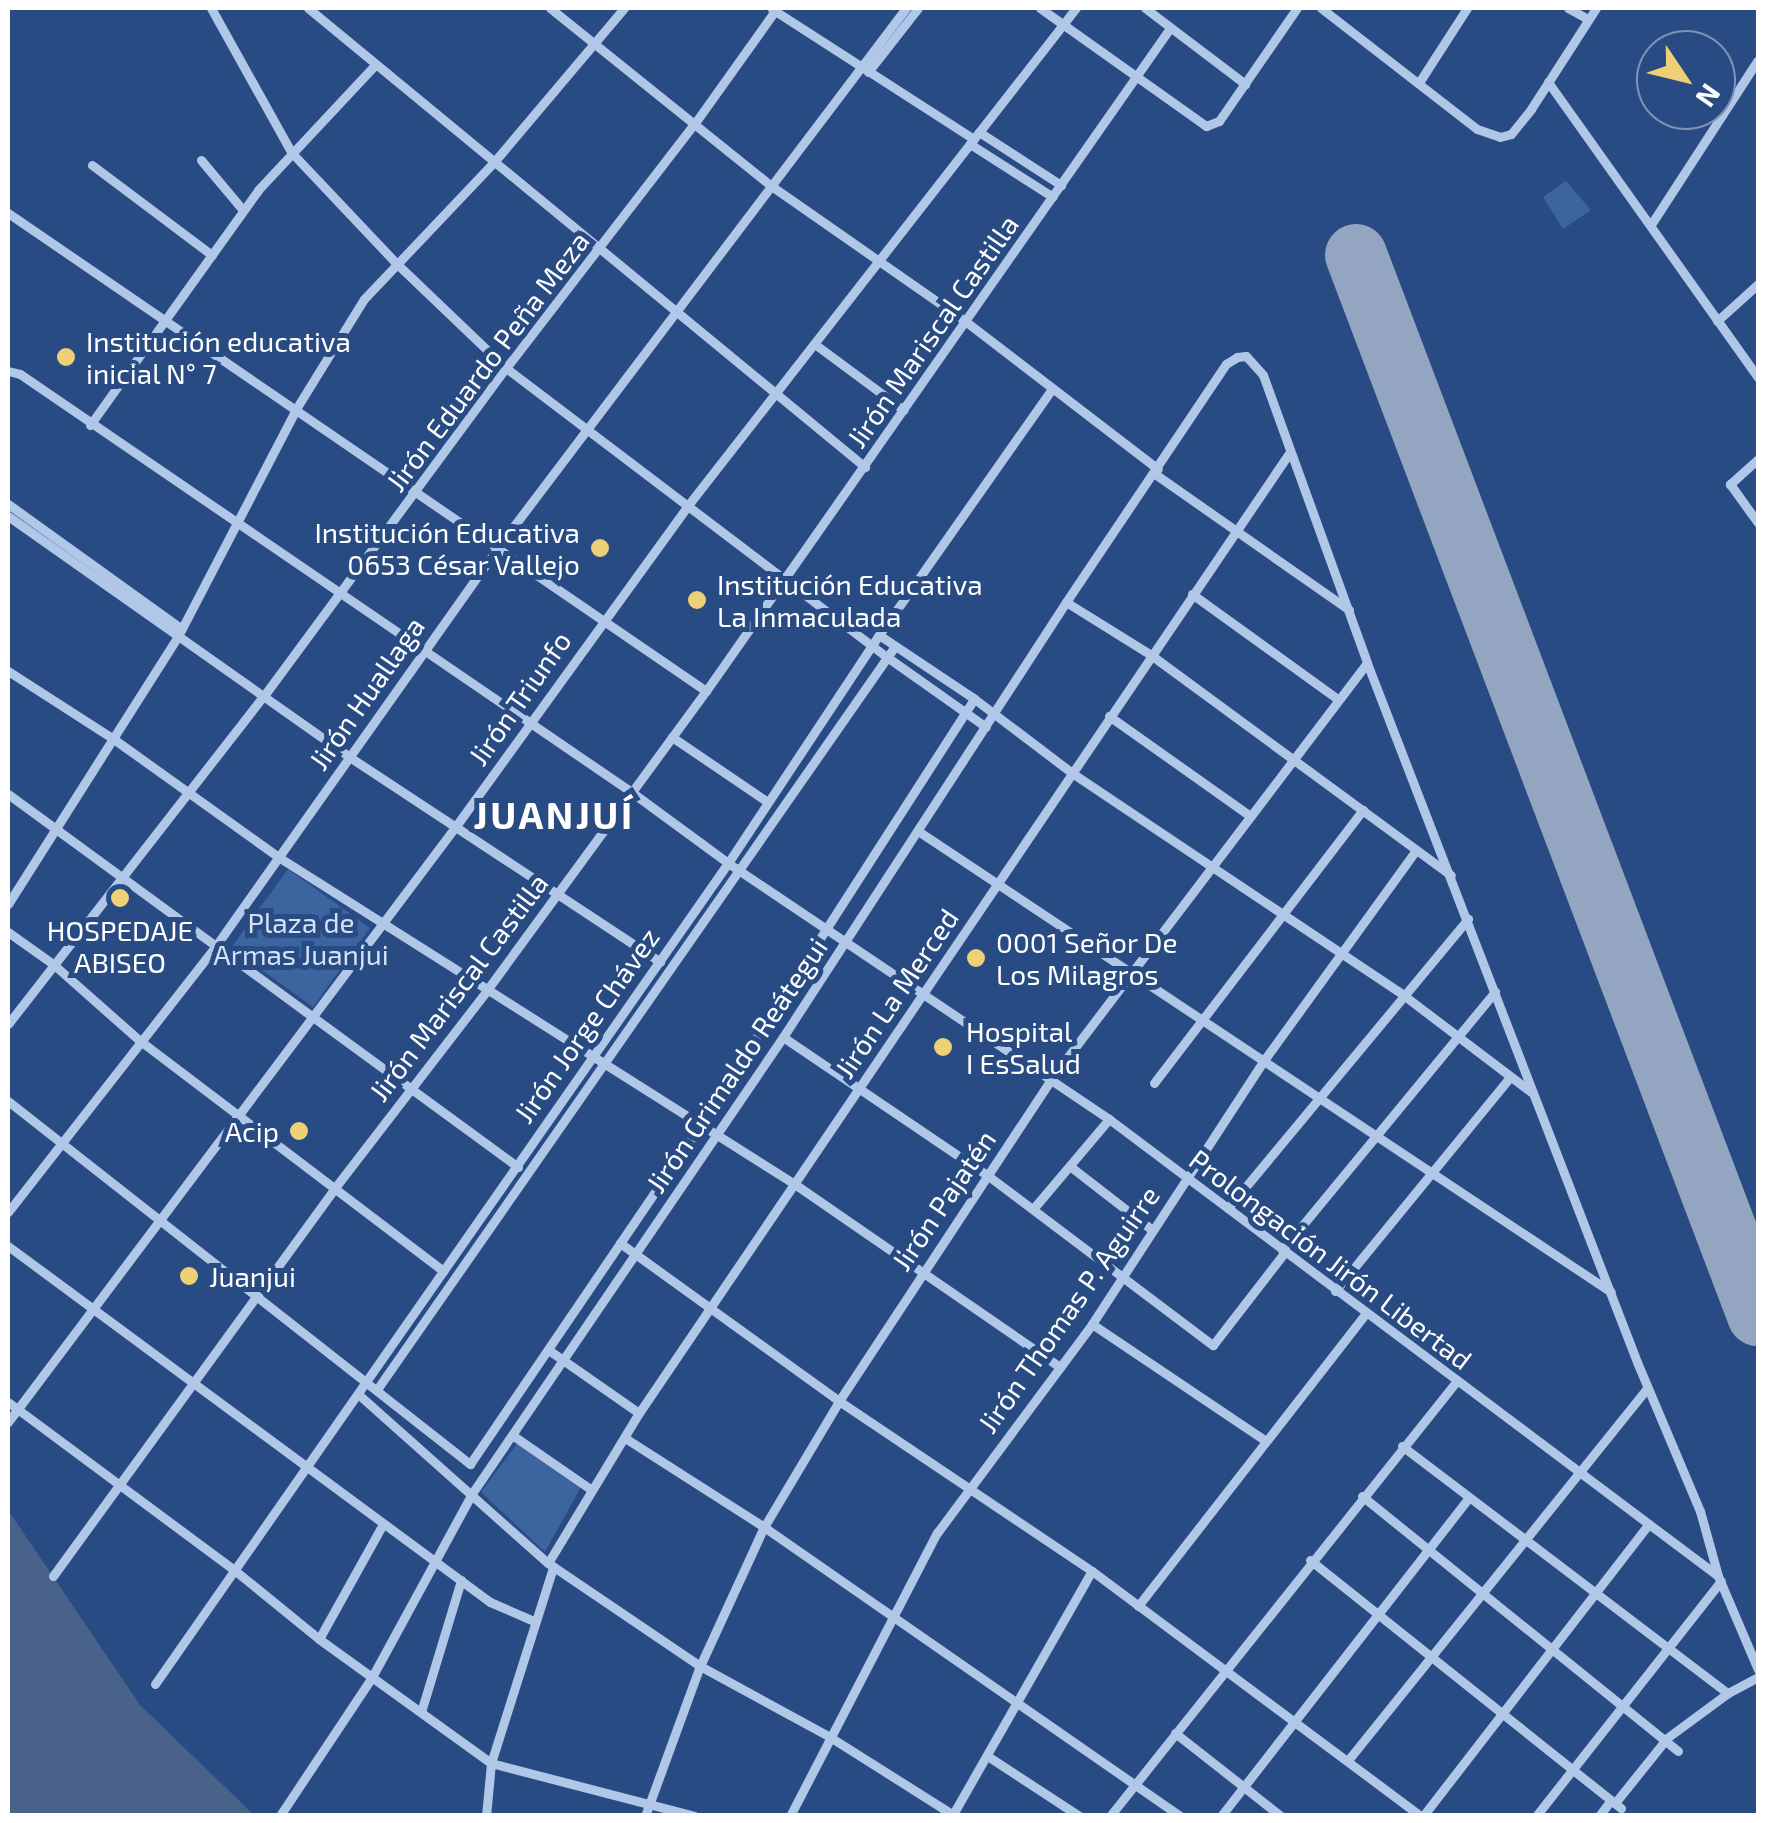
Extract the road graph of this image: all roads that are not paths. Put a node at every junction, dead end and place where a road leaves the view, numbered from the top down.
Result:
1 (211, 8) edge
2 (308, 8) edge
3 (550, 8) edge
4 (624, 8) edge
5 (774, 8) edge
6 (906, 8) edge
7 (918, 8) edge
8 (1040, 8) edge
9 (1076, 8) edge
10 (1145, 8) edge
11 (1297, 8) edge
12 (1321, 8) edge
13 (1468, 8) edge
14 (1568, 8) edge
15 (1596, 8) edge
16 (1588, 19) junction
17 (1063, 25) junction
18 (1170, 28) junction
19 (595, 46) junction
20 (1758, 60) edge
21 (374, 66) junction
22 (865, 70) junction
23 (1750, 73) junction
24 (1135, 75) junction
25 (1420, 81) junction
26 (1548, 82) junction
27 (1245, 84) junction
28 (1758, 87) edge
29 (695, 124) junction
30 (975, 138) junction
31 (291, 152) junction
32 (201, 160) dead end
33 (494, 162) junction
34 (92, 165) dead end
35 (770, 184) junction
36 (1061, 185) junction
37 (1053, 197) junction
38 (243, 210) junction
39 (8, 213) edge
40 (1652, 223) junction
41 (601, 250) junction
42 (212, 255) junction
43 (880, 262) junction
44 (396, 263) junction
45 (1758, 284) edge
46 (676, 308) junction
47 (966, 322) junction
48 (1717, 322) junction
49 (166, 323) junction
50 (816, 345) junction
51 (506, 368) junction
52 (8, 371) edge
53 (1758, 378) edge
54 (1051, 390) junction
55 (777, 397) junction
56 (296, 409) junction
57 (904, 410) junction
58 (90, 425) junction
59 (588, 426) junction
60 (1290, 452) junction
61 (1758, 459) edge
62 (865, 466) junction
63 (1157, 471) junction
64 (416, 489) junction
65 (8, 504) edge
66 (689, 504) junction
67 (8, 516) edge
68 (1758, 523) edge
69 (236, 524) junction
70 (1235, 529) junction
71 (498, 547) junction
72 (786, 579) junction
73 (340, 594) junction
74 (1192, 594) junction
75 (1066, 602) junction
76 (1350, 610) junction
77 (603, 619) junction
78 (180, 634) junction
79 (878, 636) junction
80 (872, 646) junction
81 (894, 646) junction
82 (422, 651) junction
83 (1151, 655) junction
84 (887, 658) junction
85 (1366, 662) junction
86 (8, 670) edge
87 (706, 690) junction
88 (263, 697) junction
89 (1336, 698) junction
90 (974, 699) junction
91 (964, 714) junction
92 (1109, 716) junction
93 (992, 717) junction
94 (530, 723) junction
95 (986, 727) junction
96 (672, 737) junction
97 (115, 740) junction
98 (348, 756) junction
99 (1293, 760) junction
100 (1072, 773) junction
101 (630, 791) junction
102 (8, 794) edge
103 (188, 794) junction
104 (766, 800) junction
105 (1363, 810) junction
106 (1250, 816) junction
107 (456, 826) junction
108 (55, 828) junction
109 (918, 831) junction
110 (1416, 850) junction
111 (280, 858) junction
112 (728, 864) junction
113 (1211, 867) junction
114 (740, 871) junction
115 (123, 876) junction
116 (1452, 876) junction
117 (996, 886) junction
118 (558, 892) junction
119 (8, 904) edge
120 (1282, 916) junction
121 (1468, 919) junction
122 (382, 924) junction
123 (826, 929) junction
124 (8, 932) edge
125 (846, 942) junction
126 (215, 947) junction
127 (1340, 951) junction
128 (658, 961) junction
129 (54, 964) junction
130 (671, 969) junction
131 (1128, 973) junction
132 (487, 990) junction
133 (1495, 992) junction
134 (924, 994) junction
135 (1402, 994) junction
136 (314, 1017) junction
137 (1199, 1020) junction
138 (8, 1024) edge
139 (1456, 1036) junction
140 (783, 1037) junction
141 (139, 1040) junction
142 (590, 1057) junction
143 (1262, 1063) junction
144 (606, 1066) junction
145 (1510, 1076) junction
146 (1051, 1079) junction
147 (1154, 1083) dead end
148 (858, 1087) junction
149 (412, 1088) junction
150 (1534, 1094) junction
151 (1318, 1098) junction
152 (8, 1101) edge
153 (240, 1117) junction
154 (1109, 1119) junction
155 (700, 1125) junction
156 (717, 1135) junction
157 (1376, 1136) junction
158 (60, 1144) junction
159 (516, 1165) junction
160 (1071, 1167) junction
161 (527, 1173) junction
162 (1432, 1174) junction
163 (987, 1175) junction
164 (1188, 1180) junction
165 (796, 1184) junction
166 (334, 1189) junction
167 (1228, 1208) junction
168 (1032, 1210) junction
169 (8, 1212) edge
170 (159, 1224) junction
171 (1151, 1228) junction
172 (620, 1242) junction
173 (8, 1246) edge
174 (1284, 1251) junction
175 (636, 1255) junction
176 (441, 1270) junction
177 (922, 1270) junction
178 (1122, 1278) junction
179 (454, 1279) junction
180 (1335, 1291) junction
181 (1612, 1293) junction
182 (259, 1294) junction
183 (95, 1308) junction
184 (712, 1310) junction
185 (1365, 1314) junction
186 (1092, 1324) junction
187 (550, 1351) junction
188 (564, 1362) junction
189 (1060, 1367) junction
190 (368, 1380) junction
191 (1456, 1382) junction
192 (195, 1384) junction
193 (378, 1388) junction
194 (1647, 1388) junction
195 (358, 1394) junction
196 (839, 1401) junction
197 (8, 1402) edge
198 (17, 1409) junction
199 (638, 1413) junction
200 (8, 1422) edge
201 (514, 1437) junction
202 (626, 1438) junction
203 (1263, 1440) junction
204 (1402, 1446) junction
205 (308, 1463) junction
206 (470, 1464) junction
207 (1581, 1474) junction
208 (120, 1485) junction
209 (969, 1485) junction
210 (589, 1488) junction
211 (473, 1492) junction
212 (1362, 1496) junction
213 (1469, 1498) junction
214 (383, 1524) junction
215 (1649, 1524) junction
216 (764, 1527) junction
217 (1528, 1538) junction
218 (1430, 1548) junction
219 (435, 1559) junction
220 (1310, 1560) junction
221 (550, 1565) junction
222 (234, 1569) junction
223 (1092, 1571) junction
224 (53, 1576) dead end
225 (1719, 1578) junction
226 (461, 1580) junction
227 (1485, 1591) junction
228 (1594, 1591) junction
229 (1138, 1606) junction
230 (1377, 1611) junction
231 (892, 1614) junction
232 (534, 1621) junction
233 (319, 1638) junction
234 (1667, 1645) junction
235 (1552, 1647) junction
236 (1433, 1657) junction
237 (700, 1666) junction
238 (1224, 1670) junction
239 (1758, 1673) edge
240 (372, 1677) junction
241 (155, 1684) dead end
242 (1728, 1692) junction
243 (1017, 1701) junction
244 (1622, 1703) junction
245 (422, 1712) junction
246 (1501, 1713) junction
247 (1295, 1721) junction
248 (1175, 1733) junction
249 (830, 1737) junction
250 (1667, 1738) junction
251 (1678, 1750) dead end
252 (990, 1757) junction
253 (1350, 1759) junction
254 (491, 1762) junction
255 (1572, 1769) junction
256 (1134, 1783) junction
257 (1242, 1788) junction
258 (648, 1801) junction
259 (1616, 1804) junction
260 (270, 1808) dead end
261 (282, 1815) edge
262 (953, 1815) edge
263 (486, 1816) edge
264 (645, 1816) edge
265 (694, 1816) edge
266 (790, 1816) edge
267 (1079, 1816) edge
268 (1110, 1816) edge
269 (1180, 1816) edge
270 (1221, 1816) edge
271 (1282, 1816) edge
272 (1422, 1816) edge
273 (1536, 1816) edge
274 (1599, 1816) edge

1 - 31 street
2 - 21 street
3 - 19 street
4 - 19 street
5 - 22 street
5 - 29 street, Jirón Eduardo Peña Meza
6 - 22 street, Jirón Huallaga
7 - 22 street, Jirón Huallaga
8 - 17 street
9 - 17 street, Jirón Triunfo
10 - 18 street
11 - 27 street
12 - 25 street
13 - 25 street
14 - 16 street
15 - 16 street
16 - 26 street
17 - 24 street
17 - 30 street, Jirón Triunfo
18 - 24 street, Jirón Mariscal Castilla
18 - 27 street
19 - 29 street
19 - 33 street
20 - 23 street
21 - 31 street
21 - 33 street
22 - 30 street
22 - 35 street, Jirón Huallaga
23 - 28 street
23 - 40 street
24 - 27 street
24 - 36 street, Jirón Mariscal Castilla
25 - 26 street
26 - 40 street
29 - 35 street
29 - 41 street, Jirón Eduardo Peña Meza
30 - 36 street
30 - 37 street
30 - 43 street, Jirón Triunfo
31 - 38 street
31 - 44 street
32 - 38 street
33 - 41 street
33 - 44 street
34 - 42 street
35 - 43 street
35 - 46 street, Jirón Huallaga
36 - 37 street, Jirón Mariscal Castilla
37 - 47 street, Jirón Mariscal Castilla
38 - 42 street
39 - 49 street
40 - 48 street
41 - 46 street
41 - 51 street, Jirón Eduardo Peña Meza
42 - 49 street
43 - 47 street
43 - 50 street, Jirón Triunfo
44 - 51 street
44 - 56 street
45 - 48 street
46 - 55 street
46 - 59 street, Jirón Huallaga
47 - 54 street
47 - 57 street, Jirón Mariscal Castilla
48 - 53 street
49 - 56 street
49 - 58 street
50 - 55 street, Jirón Triunfo
50 - 57 street
51 - 59 street
51 - 64 street, Jirón Eduardo Peña Meza
52 - 58 street, Prolongación Jirón Libertad
54 - 63 street
54 - 79 street, Jirón Jorge Chávez
55 - 62 street
55 - 66 street, Jirón Triunfo
56 - 64 street
56 - 69 street
57 - 62 street, Jirón Mariscal Castilla
58 - 69 street, Prolongación Jirón Libertad
59 - 66 street
59 - 71 street, Jirón Huallaga
60 - 63 street, Jirón Grimaldo Reátegui
60 - 70 street, Jirón La Merced
60 - 76 street
61 - 68 street
62 - 72 street, Jirón Mariscal Castilla
63 - 70 street
63 - 75 street, Jirón Grimaldo Reátegui
64 - 71 street
64 - 73 street, Jirón Eduardo Peña Meza
65 - 78 street
66 - 72 street
66 - 77 street, Jirón Triunfo
67 - 78 street
69 - 73 street, Prolongación Jirón Libertad
69 - 78 street
70 - 74 street, Jirón La Merced
70 - 76 street
71 - 77 street
71 - 82 street, Jirón Huallaga
72 - 80 street
72 - 87 street, Jirón Mariscal Castilla
73 - 82 street, Prolongación Jirón Libertad
73 - 88 street, Jirón Eduardo Peña Meza
74 - 83 street, Jirón La Merced
74 - 89 street
75 - 83 street
75 - 93 street, Jirón Grimaldo Reátegui
76 - 85 street
77 - 87 street
77 - 94 street, Jirón Triunfo
78 - 88 street
78 - 97 street
79 - 80 street, Jirón Jorge Chávez
79 - 81 street
80 - 84 street
80 - 104 street, Jirón Jorge Chávez
81 - 84 street, Jirón Jorge Chávez
81 - 90 street
82 - 94 street, Prolongación Jirón Libertad
82 - 98 street, Jirón Huallaga
83 - 92 street, Jirón La Merced
83 - 99 street
84 - 91 street
84 - 114 street, Jirón Jorge Chávez
85 - 89 street, Jirón Pajatén
85 - 116 street
86 - 97 street
87 - 96 street, Jirón Mariscal Castilla
88 - 98 street
88 - 103 street, Jirón Eduardo Peña Meza
89 - 99 street, Jirón Pajatén
90 - 91 street, Jirón Grimaldo Reátegui
90 - 93 street
91 - 95 street
91 - 123 street, Jirón Grimaldo Reátegui
92 - 100 street, Jirón La Merced
92 - 106 street
93 - 95 street, Jirón Grimaldo Reátegui
93 - 100 street
94 - 101 street, Prolongación Jirón Libertad
94 - 107 street, Jirón Triunfo
95 - 109 street, Jirón Grimaldo Reátegui
96 - 101 street, Jirón Mariscal Castilla
96 - 104 street
97 - 103 street
97 - 108 street
98 - 107 street
98 - 111 street, Jirón Huallaga
99 - 105 street
99 - 106 street, Jirón Pajatén
100 - 113 street
100 - 117 street, Jirón La Merced
101 - 112 street, Prolongación Jirón Libertad
101 - 118 street, Jirón Mariscal Castilla
102 - 108 street
103 - 111 street
103 - 115 street, Jirón Eduardo Peña Meza
104 - 112 street, Jirón Jorge Chávez
105 - 110 street
105 - 120 street
106 - 113 street, Jirón Pajatén
107 - 118 street
107 - 122 street, Jirón Triunfo
108 - 115 street
108 - 119 street
109 - 117 street
109 - 125 street, Jirón Grimaldo Reátegui
110 - 116 street
110 - 127 street, Jirón Thomas P. Aguirre
111 - 122 street
111 - 126 street, Jirón Huallaga
112 - 114 street, Prolongación Jirón Libertad
112 - 128 street, Jirón Jorge Chávez
113 - 120 street
113 - 131 street, Jirón Pajatén
114 - 123 street, Prolongación Jirón Libertad
114 - 130 street, Jirón Jorge Chávez
115 - 126 street
115 - 129 street, Jirón Eduardo Peña Meza
116 - 121 street
117 - 131 street
117 - 134 street, Jirón La Merced
118 - 128 street
118 - 132 street, Jirón Mariscal Castilla
120 - 127 street
120 - 137 street
121 - 133 street
121 - 135 street
122 - 132 street
122 - 136 street, Jirón Triunfo
123 - 125 street, Prolongación Jirón Libertad
123 - 155 street, Jirón Grimaldo Reátegui
124 - 129 street
125 - 134 street, Prolongación Jirón Libertad
125 - 140 street, Jirón Grimaldo Reátegui
126 - 136 street
126 - 141 street, Jirón Huallaga
127 - 135 street
127 - 143 street, Jirón Thomas P. Aguirre
128 - 130 street
128 - 142 street, Jirón Jorge Chávez
129 - 138 street, Jirón Eduardo Peña Meza
129 - 141 street
130 - 144 street, Jirón Jorge Chávez
131 - 137 street
131 - 146 street, Jirón Pajatén
132 - 142 street
132 - 149 street, Jirón Mariscal Castilla
133 - 139 street
133 - 150 street
134 - 146 street, Prolongación Jirón Libertad
134 - 148 street, Jirón La Merced
135 - 139 street
135 - 151 street
136 - 149 street
136 - 153 street, Jirón Triunfo
137 - 143 street
137 - 147 street
139 - 145 street
139 - 157 street
140 - 148 street
140 - 156 street, Jirón Grimaldo Reátegui
141 - 153 street
141 - 158 street, Jirón Huallaga
142 - 144 street
142 - 159 street, Jirón Jorge Chávez
143 - 151 street
143 - 164 street, Jirón Thomas P. Aguirre
144 - 155 street
144 - 161 street, Jirón Jorge Chávez
145 - 150 street
145 - 162 street
146 - 154 street, Prolongación Jirón Libertad
146 - 163 street, Jirón Pajatén
148 - 163 street
148 - 165 street, Jirón La Merced
149 - 159 street
149 - 166 street, Jirón Mariscal Castilla
150 - 181 street
151 - 157 street
151 - 167 street
152 - 158 street
153 - 166 street
153 - 170 street, Jirón Triunfo
154 - 160 street
154 - 164 street, Prolongación Jirón Libertad
155 - 156 street
155 - 172 street, Jirón Grimaldo Reátegui
156 - 165 street
156 - 175 street, Jirón Grimaldo Reátegui
157 - 162 street
157 - 174 street
158 - 169 street, Jirón Huallaga
158 - 170 street
159 - 161 street
159 - 176 street, Jirón Jorge Chávez
160 - 168 street
160 - 171 street
161 - 179 street, Jirón Jorge Chávez
162 - 180 street
162 - 181 street
163 - 168 street
163 - 177 street, Jirón Pajatén
164 - 167 street, Prolongación Jirón Libertad
164 - 171 street, Jirón Thomas P. Aguirre
165 - 177 street
165 - 184 street, Jirón La Merced
166 - 176 street
166 - 182 street, Jirón Mariscal Castilla
167 - 174 street, Prolongación Jirón Libertad
168 - 178 street
170 - 182 street
170 - 183 street, Jirón Triunfo
171 - 178 street, Jirón Thomas P. Aguirre
172 - 175 street
172 - 187 street, Jirón Grimaldo Reátegui
173 - 183 street
174 - 178 street
174 - 180 street, Prolongación Jirón Libertad
175 - 184 street
175 - 188 street, Jirón Grimaldo Reátegui
176 - 179 street
176 - 190 street, Jirón Jorge Chávez
177 - 189 street
177 - 196 street, Jirón Pajatén
178 - 186 street, Jirón Thomas P. Aguirre
179 - 193 street, Jirón Jorge Chávez
180 - 185 street, Prolongación Jirón Libertad
181 - 194 street
182 - 190 street
182 - 192 street, Jirón Mariscal Castilla
183 - 192 street
183 - 198 street, Jirón Triunfo
184 - 196 street
184 - 199 street, Jirón La Merced
185 - 191 street, Prolongación Jirón Libertad
185 - 203 street
186 - 189 street, Jirón Thomas P. Aguirre
186 - 203 street
187 - 188 street
187 - 206 street, Jirón Grimaldo Reátegui
188 - 199 street
188 - 201 street, Jirón Grimaldo Reátegui
189 - 209 street, Jirón Thomas P. Aguirre
190 - 193 street
190 - 195 street, Jirón Jorge Chávez
191 - 204 street
191 - 207 street, Prolongación Jirón Libertad
192 - 205 street
192 - 208 street, Jirón Mariscal Castilla
193 - 206 street
194 - 207 street
194 - 225 street
195 - 205 street, Jirón Jorge Chávez
195 - 211 street
196 - 209 street
196 - 216 street, Jirón Pajatén
197 - 198 street
198 - 200 street, Jirón Triunfo
198 - 208 street
199 - 202 street, Jirón La Merced
201 - 210 street
201 - 211 street, Jirón Grimaldo Reátegui
202 - 210 street, Jirón La Merced
202 - 216 street
203 - 229 street
204 - 212 street
204 - 213 street
205 - 214 street
205 - 222 street, Jirón Jorge Chávez
206 - 211 street
207 - 215 street, Prolongación Jirón Libertad
207 - 217 street
208 - 222 street
208 - 224 street, Jirón Mariscal Castilla
209 - 223 street
209 - 231 street, Jirón Thomas P. Aguirre
210 - 221 street, Jirón La Merced
211 - 219 street, Jirón Grimaldo Reátegui
211 - 221 street
212 - 218 street
212 - 220 street
213 - 217 street
213 - 218 street
214 - 219 street
214 - 233 street
215 - 225 street, Prolongación Jirón Libertad
215 - 228 street
216 - 231 street
216 - 237 street, Jirón Pajatén
217 - 227 street
217 - 228 street
218 - 227 street
218 - 230 street
219 - 226 street
219 - 240 street, Jirón Grimaldo Reátegui
220 - 230 street
220 - 238 street
221 - 232 street, Jirón La Merced
221 - 237 street
222 - 233 street
222 - 241 street, Jirón Jorge Chávez
223 - 229 street
223 - 243 street
225 - 234 street
225 - 239 street, Prolongación Jirón Libertad
226 - 232 street
226 - 245 street
227 - 235 street
227 - 236 street
228 - 234 street
228 - 235 street
229 - 238 street
230 - 236 street
230 - 247 street
231 - 243 street
231 - 249 street, Jirón Thomas P. Aguirre
232 - 254 street, Jirón La Merced
233 - 240 street
234 - 242 street
234 - 244 street
235 - 244 street
235 - 246 street
236 - 246 street
236 - 253 street
237 - 249 street
237 - 258 street, Jirón Pajatén
238 - 247 street
238 - 248 street
239 - 242 street
240 - 245 street
240 - 261 street, Jirón Grimaldo Reátegui
242 - 250 street
243 - 252 street
243 - 256 street
244 - 250 street
244 - 255 street
245 - 254 street
246 - 255 street
246 - 272 street
247 - 253 street
247 - 257 street
248 - 256 street
248 - 257 street
249 - 262 street
249 - 266 street, Jirón Thomas P. Aguirre
250 - 251 street
250 - 259 street
252 - 262 street
252 - 267 street
253 - 272 street
254 - 258 street
254 - 263 street, Jirón La Merced
255 - 259 street
255 - 273 street
256 - 268 street
256 - 269 street
257 - 270 street
257 - 271 street
258 - 264 street, Jirón Pajatén
258 - 265 street
259 - 274 street
260 - 261 street

